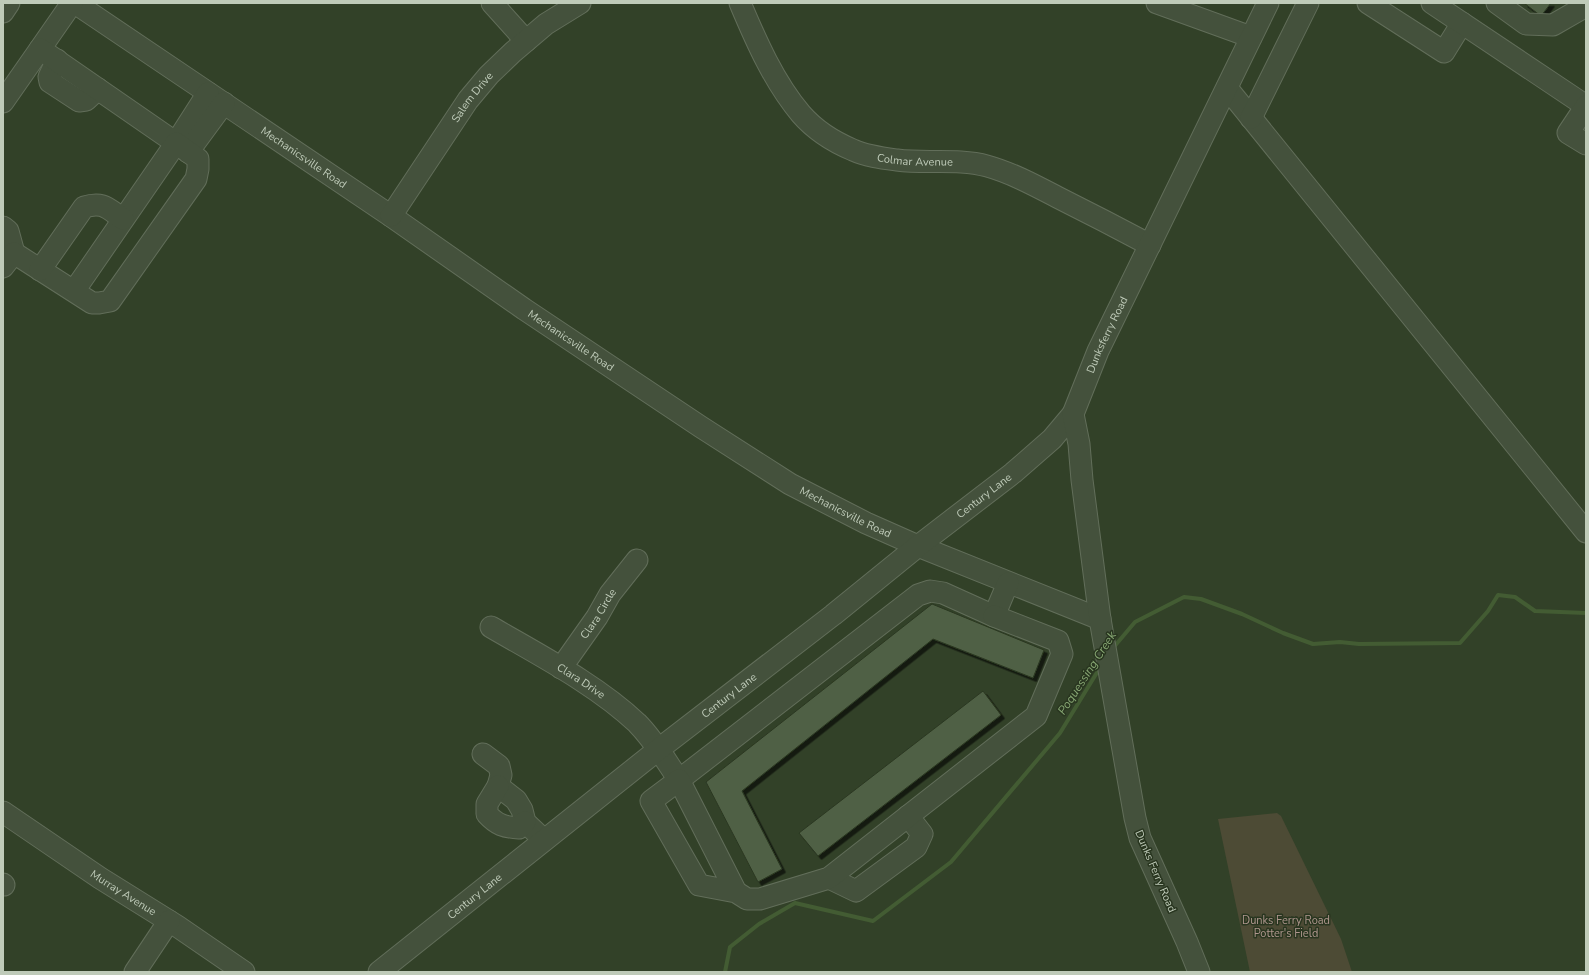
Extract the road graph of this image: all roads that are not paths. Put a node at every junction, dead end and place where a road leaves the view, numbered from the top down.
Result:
1 (8, 3) edge
2 (73, 3) edge
3 (492, 3) edge
4 (580, 3) edge
5 (740, 3) edge
6 (1157, 3) edge
7 (1268, 3) edge
8 (1308, 3) edge
9 (1368, 3) edge
10 (1432, 3) edge
11 (1498, 3) edge
12 (1586, 6) edge
13 (3, 12) edge
14 (1462, 23) junction
15 (1251, 37) junction
16 (526, 41) junction
17 (48, 54) junction
18 (1227, 88) junction
19 (216, 98) junction
20 (3, 102) edge
21 (1586, 106) edge
22 (1251, 118) junction
23 (1586, 144) edge
24 (182, 148) junction
25 (391, 216) junction
26 (123, 219) junction
27 (3, 227) edge
28 (1150, 245) junction
29 (8, 260) edge
30 (40, 270) junction
31 (74, 291) junction
32 (1073, 414) junction
33 (1586, 532) edge
34 (918, 546) junction
35 (637, 560) dead end
36 (1008, 583) junction
37 (994, 616) junction
38 (491, 627) dead end
39 (1102, 629) junction
40 (561, 668) junction
41 (659, 749) junction
42 (483, 754) dead end
43 (679, 780) junction
44 (498, 786) junction
45 (3, 812) edge
46 (908, 816) junction
47 (525, 822) junction
48 (544, 840) junction
49 (829, 878) junction
50 (736, 892) junction
51 (169, 921) junction
52 (135, 972) edge
53 (244, 972) edge
54 (379, 972) edge
55 (1199, 972) edge

1 - 13 street
2 - 17 street
2 - 19 street, Mechanicsville Road
3 - 16 street
4 - 16 street, Salem Drive
5 - 28 street, Colmar Avenue
6 - 15 street
7 - 15 street, Dunksferry Road
8 - 22 street
9 - 14 street
10 - 14 street
11 - 12 street
14 - 21 street
15 - 18 street, Dunksferry Road
16 - 25 street, Salem Drive
17 - 20 street
17 - 24 street
18 - 22 street
18 - 28 street, Dunksferry Road
19 - 24 street
19 - 25 street, Mechanicsville Road
21 - 23 street
22 - 33 street
24 - 26 street
24 - 31 street
25 - 34 street, Mechanicsville Road
26 - 30 street
26 - 31 street
27 - 29 street
28 - 32 street, Dunksferry Road
29 - 30 street
30 - 31 street
32 - 34 street, Century Lane
32 - 39 street
34 - 36 street, Mechanicsville Road
34 - 41 street, Century Lane
35 - 40 street, Clara Circle
36 - 37 street
36 - 39 street, Mechanicsville Road
37 - 43 street
37 - 46 street
38 - 40 street, Clara Drive
39 - 55 street, Dunks Ferry Road
40 - 41 street, Clara Drive
41 - 43 street, Clara Drive
41 - 48 street, Century Lane
42 - 44 street
43 - 50 street, Clara Drive
43 - 50 street
44 - 47 street
44 - 47 street
45 - 51 street, Murray Avenue
46 - 49 street
46 - 49 street
47 - 48 street
48 - 54 street, Century Lane
49 - 50 street
51 - 52 street
51 - 53 street, Murray Avenue

